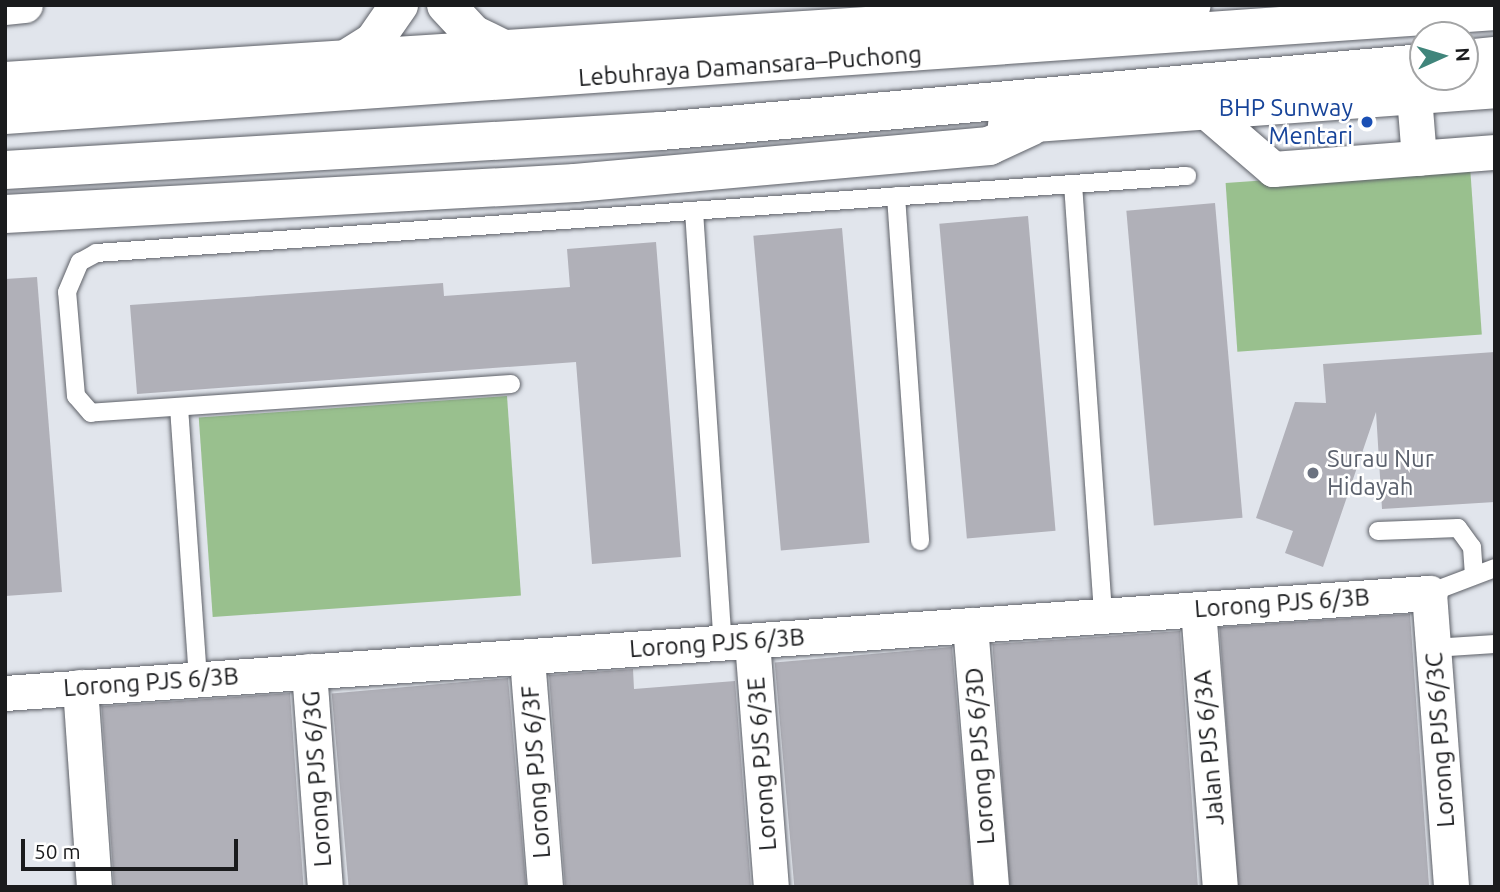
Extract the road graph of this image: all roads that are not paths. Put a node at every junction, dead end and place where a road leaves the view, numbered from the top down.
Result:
1 (25, 5) edge
2 (399, 5) edge
3 (446, 5) edge
4 (1192, 5) edge
5 (5, 7) edge
6 (1495, 10) edge
7 (506, 50) junction
8 (341, 62) junction
9 (1409, 80) edge
10 (1409, 80) edge
11 (5, 81) edge
12 (1418, 91) edge
13 (1208, 113) junction
14 (5, 115) edge
15 (865, 115) junction
16 (1032, 127) junction
17 (1495, 152) edge
18 (1419, 158) junction
19 (5, 170) edge
20 (1187, 176) dead end
21 (1073, 184) junction
22 (895, 196) junction
23 (694, 211) junction
24 (5, 214) edge
25 (511, 384) dead end
26 (179, 407) junction
27 (1378, 531) dead end
28 (920, 541) dead end
29 (1495, 568) edge
30 (1474, 575) junction
31 (1429, 593) junction
32 (1198, 609) junction
33 (1103, 615) junction
34 (970, 625) junction
35 (737, 642) junction
36 (1495, 644) edge
37 (1433, 648) junction
38 (527, 658) junction
39 (309, 671) junction
40 (198, 679) junction
41 (80, 687) junction
42 (5, 693) edge
43 (94, 887) edge
44 (325, 887) edge
45 (545, 887) edge
46 (771, 887) edge
47 (991, 887) edge
48 (1220, 887) edge
49 (1451, 887) edge

1 - 5 street
2 - 8 main road
3 - 7 main road
4 - 7 main road
6 - 14 main road, Lebuhraya Damansara–Puchong
7 - 8 main road
8 - 11 main road
9 - 13 main road
10 - 15 main road
12 - 18 street
13 - 16 main road
13 - 18 street
15 - 16 main road
15 - 19 main road
16 - 24 main road
17 - 18 street
20 - 21 lane
21 - 22 lane
21 - 33 lane
22 - 23 lane
22 - 28 lane
23 - 26 lane
23 - 35 lane
25 - 26 lane
26 - 40 lane
27 - 30 lane
29 - 30 lane
30 - 31 lane
31 - 32 street, Lorong PJS 6/3B
31 - 37 street, Lorong PJS 6/3C
32 - 33 street, Lorong PJS 6/3B
32 - 48 street, Jalan PJS 6/3A
33 - 34 street, Lorong PJS 6/3B
34 - 35 street, Lorong PJS 6/3B
34 - 47 street, Lorong PJS 6/3D
35 - 38 street, Lorong PJS 6/3B
35 - 46 street, Lorong PJS 6/3E
36 - 37 lane
37 - 49 street, Lorong PJS 6/3C
38 - 39 street, Lorong PJS 6/3B
38 - 45 street, Lorong PJS 6/3F
39 - 40 street, Lorong PJS 6/3B
39 - 44 street, Lorong PJS 6/3G
40 - 41 street, Lorong PJS 6/3B
41 - 42 street, Lorong PJS 6/3B
41 - 43 street

